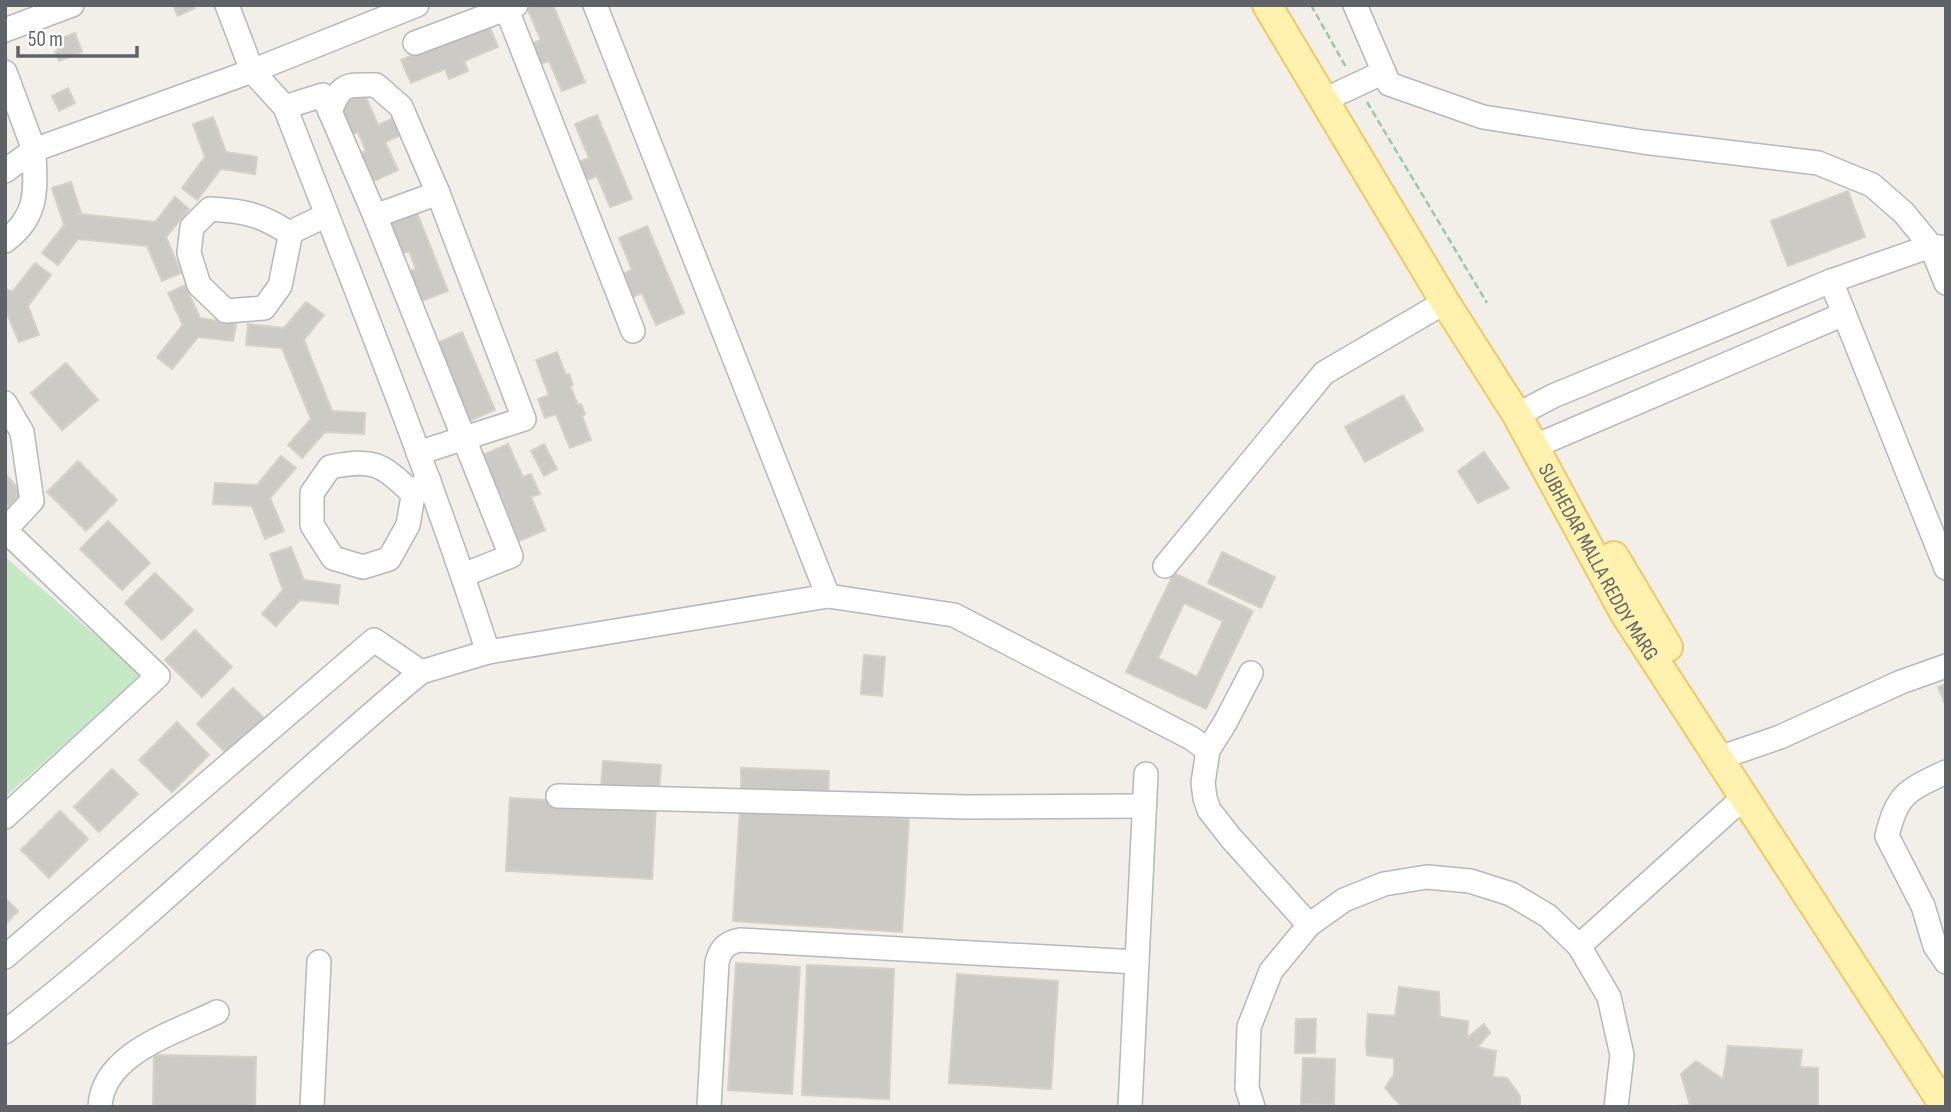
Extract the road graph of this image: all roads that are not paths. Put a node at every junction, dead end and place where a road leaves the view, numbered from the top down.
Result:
1 (72, 5) edge
2 (227, 5) edge
3 (417, 5) edge
4 (596, 5) edge
5 (1267, 5) edge
6 (1288, 5) edge
7 (1355, 5) edge
8 (509, 6) edge
9 (5, 30) edge
10 (415, 43) dead end
11 (252, 71) junction
12 (5, 72) edge
13 (1384, 72) junction
14 (1347, 88) junction
15 (285, 107) junction
16 (330, 112) junction
17 (34, 150) junction
18 (5, 171) edge
19 (439, 193) junction
20 (327, 215) junction
21 (375, 216) junction
22 (291, 232) junction
23 (5, 241) edge
24 (1939, 247) edge
25 (1831, 281) junction
26 (1946, 283) edge
27 (1445, 302) junction
28 (1844, 314) junction
29 (633, 331) dead end
30 (5, 403) edge
31 (1522, 411) junction
32 (463, 439) junction
33 (1540, 444) junction
34 (418, 453) junction
35 (421, 486) junction
36 (5, 530) edge
37 (1165, 566) dead end
38 (1946, 568) edge
39 (463, 575) junction
40 (828, 596) junction
41 (488, 652) junction
42 (1946, 666) edge
43 (421, 672) junction
44 (1251, 673) dead end
45 (1208, 750) junction
46 (1725, 756) junction
47 (1946, 772) edge
48 (1146, 774) dead end
49 (558, 796) dead end
50 (1743, 798) junction
51 (1144, 806) junction
52 (5, 817) edge
53 (1309, 925) junction
54 (1579, 946) junction
55 (5, 957) edge
56 (319, 962) dead end
57 (1137, 962) junction
58 (1946, 962) edge
59 (217, 1012) dead end
60 (5, 1032) edge
61 (1946, 1077) edge
62 (100, 1107) edge
63 (312, 1107) edge
64 (709, 1107) edge
65 (1130, 1107) edge
66 (1253, 1107) edge
67 (1616, 1107) edge
68 (1945, 1107) edge

1 - 9 lane
2 - 11 lane
3 - 11 lane
4 - 40 lane
5 - 27 main road, SUBHEDAR MALLA REDDY MARG
6 - 14 main road, SUBHEDAR MALLA REDDY MARG
7 - 13 lane
8 - 10 lane
8 - 29 lane
11 - 15 lane
11 - 17 lane
12 - 17 lane
13 - 14 lane
13 - 24 lane
14 - 31 main road, SUBHEDAR MALLA REDDY MARG
15 - 16 lane
15 - 20 lane
16 - 19 lane
16 - 21 lane
17 - 18 lane
17 - 23 lane
19 - 21 lane
19 - 32 lane
20 - 22 lane
20 - 34 lane
21 - 32 lane
22 - 22 lane
24 - 25 lane
24 - 26 lane
25 - 28 lane
25 - 31 lane
27 - 31 main road, SUBHEDAR MALLA REDDY MARG
27 - 37 lane
28 - 33 lane
28 - 38 lane
30 - 36 lane
31 - 33 main road, SUBHEDAR MALLA REDDY MARG
32 - 34 lane
32 - 39 lane
33 - 46 main road, SUBHEDAR MALLA REDDY MARG
34 - 35 lane
35 - 35 lane
35 - 39 lane
36 - 52 lane
39 - 41 lane
40 - 41 lane
40 - 45 lane
41 - 43 lane
42 - 46 lane
43 - 55 lane
43 - 60 lane
44 - 45 lane
45 - 53 lane
46 - 50 main road, SUBHEDAR MALLA REDDY MARG
46 - 61 main road, SUBHEDAR MALLA REDDY MARG
47 - 58 lane
48 - 51 lane
49 - 51 lane
50 - 54 lane
50 - 68 main road, SUBHEDAR MALLA REDDY MARG
51 - 57 lane
53 - 54 lane
53 - 66 lane
54 - 67 lane
56 - 63 lane
57 - 64 lane
57 - 65 lane
59 - 62 lane

